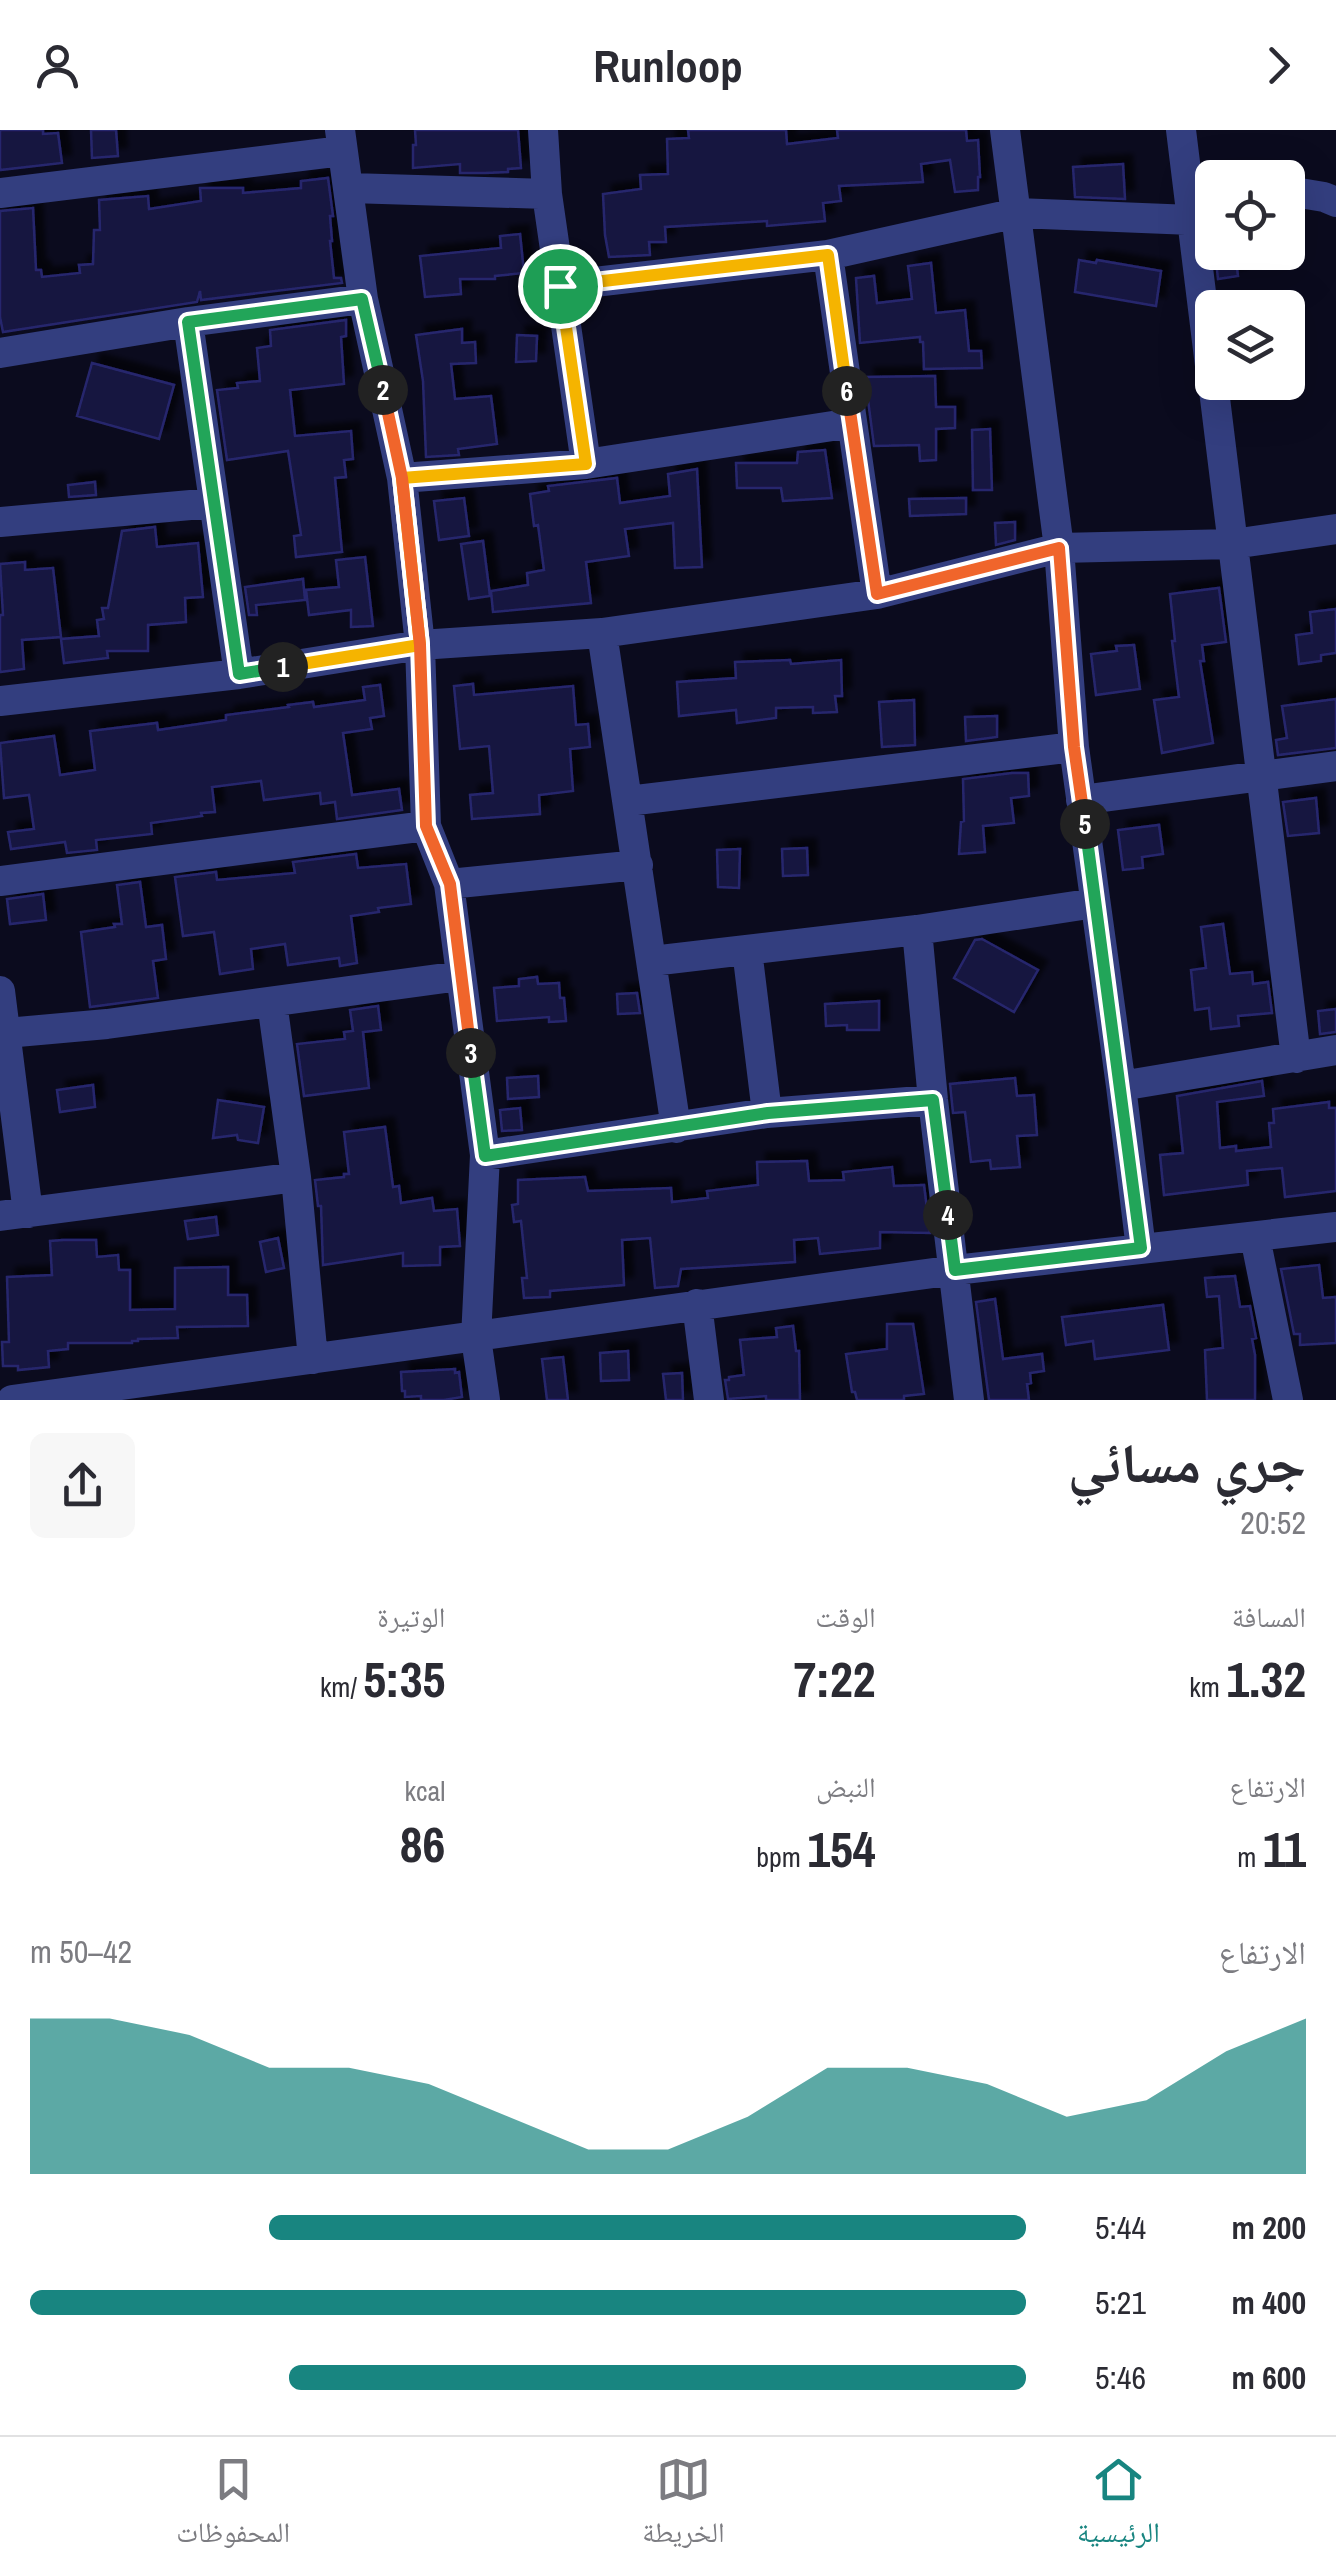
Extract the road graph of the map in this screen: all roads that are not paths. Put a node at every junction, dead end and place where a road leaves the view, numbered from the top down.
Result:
1 (544, 130) edge
2 (1005, 130) edge
3 (1181, 130) edge
4 (341, 140) edge
5 (1195, 172) edge
6 (350, 188) junction
7 (0, 193) edge
8 (1305, 193) edge
9 (547, 194) junction
10 (1336, 202) edge
11 (1195, 208) edge
12 (1017, 213) junction
13 (1192, 220) junction
14 (828, 255) junction
15 (560, 286) junction
16 (1201, 290) edge
17 (362, 299) junction
18 (188, 322) junction
19 (0, 353) edge
20 (1214, 400) edge
21 (852, 424) junction
22 (586, 464) junction
23 (402, 478) junction
24 (214, 503) junction
25 (0, 522) edge
26 (1336, 529) edge
27 (1233, 544) junction
28 (1059, 548) junction
29 (877, 594) junction
30 (602, 632) junction
31 (420, 645) junction
32 (239, 674) junction
33 (0, 701) edge
34 (1074, 747) junction
35 (1336, 766) edge
36 (1261, 776) junction
37 (1082, 800) junction
38 (628, 801) junction
39 (426, 826) junction
40 (638, 865) junction
41 (0, 881) edge
42 (450, 884) junction
43 (1095, 903) junction
44 (917, 930) junction
45 (747, 950) junction
46 (652, 961) junction
47 (460, 976) junction
48 (0, 991) edge
49 (272, 1002) junction
50 (6, 1033) junction
51 (1336, 1050) edge
52 (1296, 1058) junction
53 (1121, 1086) junction
54 (933, 1100) junction
55 (768, 1113) junction
56 (676, 1128) junction
57 (485, 1156) junction
58 (296, 1177) junction
59 (14, 1214) edge
60 (1336, 1227) edge
61 (1256, 1238) junction
62 (1141, 1248) junction
63 (955, 1270) junction
64 (697, 1304) junction
65 (476, 1338) junction
66 (313, 1359) junction
67 (59, 1397) edge
68 (12, 1400) edge
69 (484, 1400) edge
70 (709, 1400) edge
71 (970, 1400) edge
72 (1288, 1400) edge

1 - 9 street
2 - 12 street
3 - 5 street
4 - 6 street
4 - 7 street
6 - 9 street
6 - 17 street
8 - 10 street
9 - 15 street
11 - 13 street
12 - 13 street
12 - 14 street
12 - 28 street
13 - 16 street
14 - 15 street
14 - 21 street
15 - 22 street
17 - 18 street
17 - 23 street
18 - 19 street
18 - 24 street
20 - 27 street
21 - 22 street
21 - 29 street
22 - 23 street
23 - 31 street
24 - 25 street
24 - 32 street
26 - 27 street
27 - 28 street
27 - 36 street
28 - 29 street
28 - 34 street
29 - 30 street
30 - 31 street
30 - 38 street
31 - 32 street
31 - 39 street
32 - 33 street
34 - 37 street
34 - 38 street
35 - 36 street
36 - 37 street
36 - 52 street
37 - 43 street
38 - 40 street
39 - 41 street
39 - 42 street
40 - 42 street
40 - 46 street
42 - 47 street
43 - 44 street
43 - 53 street
44 - 45 street
44 - 54 street
45 - 46 street
45 - 55 street
46 - 56 street
47 - 49 street
47 - 57 street
48 - 50 street
49 - 50 street
49 - 58 street
50 - 59 street
51 - 52 street
52 - 53 street
53 - 62 street
54 - 55 street
54 - 63 street
55 - 56 street
56 - 57 street
57 - 65 street
58 - 59 street
58 - 66 street
60 - 61 street
61 - 62 street
61 - 72 street
62 - 63 street
63 - 64 street
63 - 71 street
64 - 65 street
64 - 70 street
65 - 66 street
65 - 69 street
66 - 67 street
67 - 68 street

